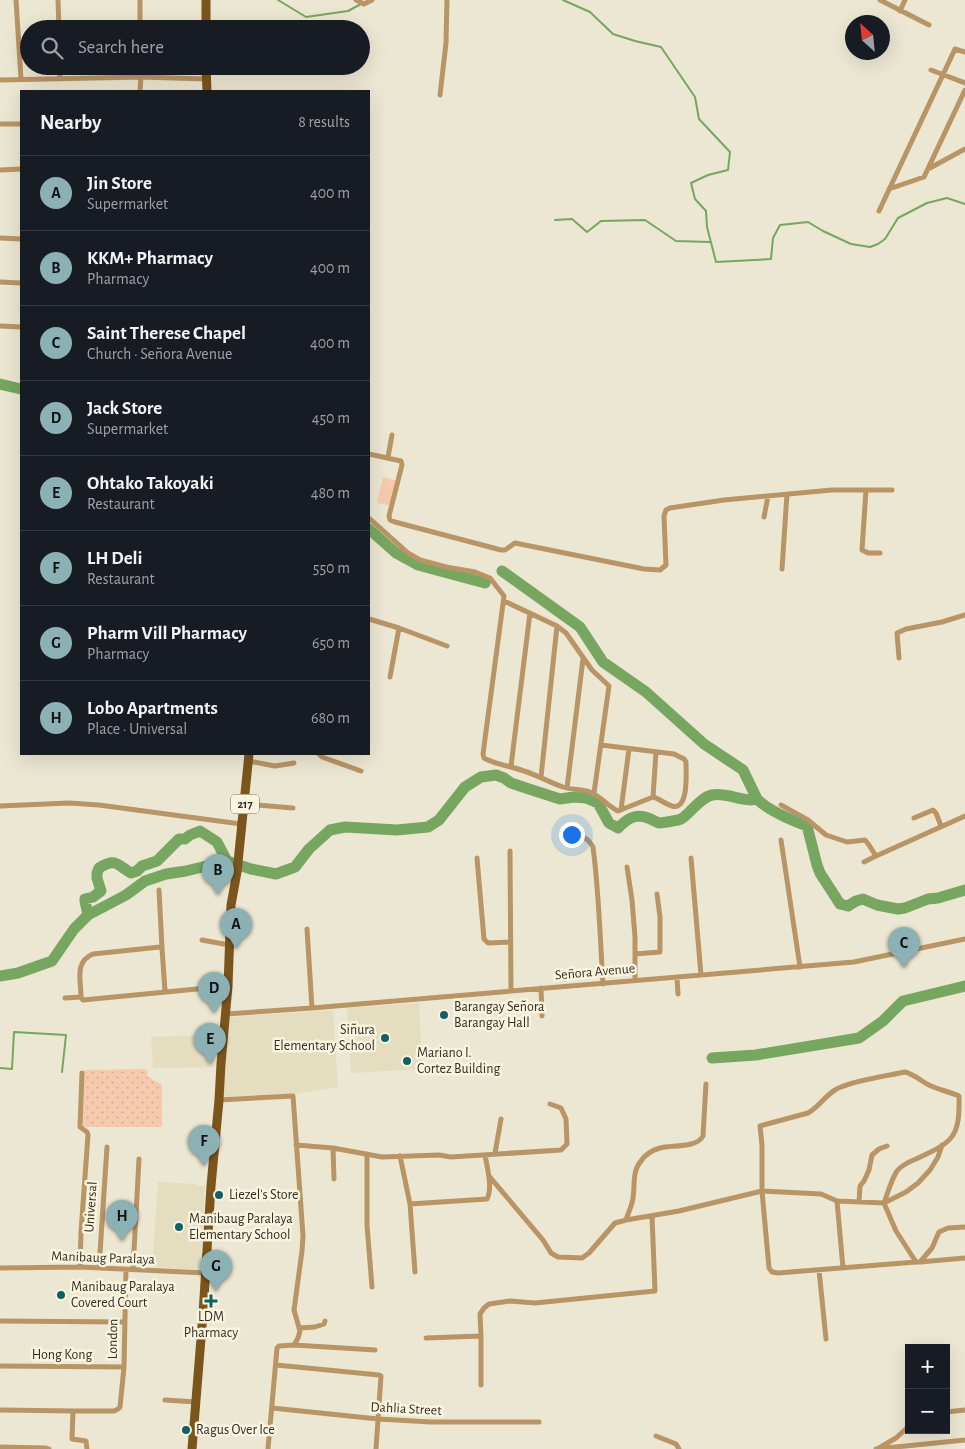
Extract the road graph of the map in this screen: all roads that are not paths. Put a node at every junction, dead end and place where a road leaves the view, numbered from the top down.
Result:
1 (16, 0) edge
2 (58, 0) edge
3 (140, 0) edge
4 (206, 0) edge
5 (372, 0) edge
6 (447, 0) edge
7 (880, 0) edge
8 (904, 0) edge
9 (358, 1) edge
10 (900, 11) junction
11 (59, 20) edge
12 (140, 20) edge
13 (206, 20) edge
14 (929, 25) dead end
15 (965, 52) edge
16 (20, 54) edge
17 (931, 70) dead end
18 (942, 74) junction
19 (21, 75) edge
20 (207, 75) edge
21 (60, 78) joint
22 (141, 78) junction
23 (21, 79) junction
24 (207, 79) junction
25 (0, 80) edge
26 (965, 84) edge
27 (140, 90) edge
28 (207, 90) edge
29 (965, 90) edge
30 (440, 95) dead end
31 (0, 124) edge
32 (20, 124) edge
33 (965, 149) edge
34 (929, 168) junction
35 (0, 170) edge
36 (20, 170) edge
37 (889, 189) junction
38 (879, 211) dead end
39 (0, 238) edge
40 (20, 239) edge
41 (0, 282) edge
42 (20, 284) edge
43 (0, 326) edge
44 (20, 327) edge
45 (392, 435) dead end
46 (370, 454) edge
47 (388, 457) junction
48 (866, 490) junction
49 (892, 490) dead end
50 (787, 494) junction
51 (768, 496) junction
52 (764, 517) dead end
53 (370, 519) edge
54 (880, 553) dead end
55 (782, 569) dead end
56 (504, 601) junction
57 (530, 613) junction
58 (965, 616) edge
59 (370, 618) edge
60 (557, 626) junction
61 (399, 628) junction
62 (447, 646) dead end
63 (899, 658) dead end
64 (583, 659) junction
65 (390, 678) dead end
66 (600, 745) junction
67 (629, 749) junction
68 (656, 752) junction
69 (321, 755) edge
70 (249, 757) edge
71 (294, 763) dead end
72 (512, 766) junction
73 (361, 772) dead end
74 (541, 776) junction
75 (567, 788) junction
76 (594, 794) junction
77 (653, 797) junction
78 (245, 804) junction
79 (781, 804) dead end
80 (0, 806) edge
81 (293, 808) dead end
82 (621, 810) junction
83 (965, 816) edge
84 (914, 818) dead end
85 (241, 824) junction
86 (941, 826) junction
87 (562, 834) dead end
88 (781, 840) dead end
89 (510, 851) dead end
90 (876, 856) junction
91 (477, 858) dead end
92 (691, 858) dead end
93 (864, 862) dead end
94 (627, 867) dead end
95 (159, 890) dead end
96 (657, 894) dead end
97 (307, 929) dead end
98 (965, 939) edge
99 (202, 940) dead end
100 (510, 942) junction
101 (229, 945) junction
102 (162, 948) junction
103 (635, 954) junction
104 (800, 967) junction
105 (700, 975) junction
106 (677, 978) junction
107 (635, 980) junction
108 (603, 984) junction
109 (228, 986) junction
110 (541, 988) junction
111 (165, 991) junction
112 (511, 991) junction
113 (678, 994) dead end
114 (65, 998) dead end
115 (82, 998) junction
116 (312, 1008) junction
117 (226, 1014) junction
118 (542, 1016) dead end
119 (82, 1073) dead end
120 (706, 1084) dead end
121 (219, 1100) junction
122 (550, 1104) dead end
123 (501, 1119) dead end
124 (296, 1145) junction
125 (942, 1145) junction
126 (887, 1146) dead end
127 (107, 1147) dead end
128 (334, 1148) junction
129 (367, 1154) junction
130 (495, 1154) junction
131 (485, 1155) junction
132 (400, 1156) junction
133 (139, 1159) dead end
134 (489, 1176) junction
135 (334, 1179) dead end
136 (762, 1191) junction
137 (836, 1201) junction
138 (859, 1202) junction
139 (884, 1203) junction
140 (410, 1204) junction
141 (652, 1216) junction
142 (626, 1220) junction
143 (965, 1227) edge
144 (965, 1258) edge
145 (918, 1262) junction
146 (80, 1267) junction
147 (0, 1268) edge
148 (99, 1268) junction
149 (843, 1268) junction
150 (126, 1269) junction
151 (133, 1269) junction
152 (819, 1270) junction
153 (415, 1272) dead end
154 (205, 1273) junction
155 (372, 1287) dead end
156 (0, 1321) edge
157 (325, 1321) dead end
158 (125, 1322) junction
159 (300, 1328) junction
160 (481, 1336) junction
161 (426, 1338) dead end
162 (826, 1339) dead end
163 (294, 1345) junction
164 (375, 1350) dead end
165 (276, 1364) junction
166 (0, 1366) edge
167 (124, 1367) junction
168 (481, 1385) dead end
169 (165, 1400) dead end
170 (196, 1402) junction
171 (272, 1408) junction
172 (0, 1410) edge
173 (965, 1410) edge
174 (73, 1412) junction
175 (950, 1412) edge
176 (378, 1419) junction
177 (540, 1422) dead end
178 (905, 1430) edge
179 (656, 1436) dead end
180 (965, 1440) edge
181 (4, 1448) edge
182 (28, 1448) edge
183 (49, 1449) edge
184 (87, 1449) edge
185 (192, 1449) edge
186 (268, 1449) edge
187 (376, 1449) edge
188 (679, 1449) edge

1 - 16 street
2 - 11 street
3 - 12 street
4 - 13 main road
5 - 9 street
6 - 30 street
7 - 10 street
8 - 10 street
10 - 14 street
15 - 18 street
17 - 18 street
18 - 26 street
18 - 37 street
19 - 23 street
20 - 24 main road
21 - 22 street
21 - 23 street
22 - 24 street
22 - 27 street
23 - 25 street
24 - 28 main road
29 - 34 street
31 - 32 street
33 - 34 street
34 - 37 street
35 - 36 street
37 - 38 street
39 - 40 street
41 - 42 street
43 - 44 street
45 - 47 street
46 - 47 street
47 - 51 street
48 - 49 street
48 - 50 street
48 - 54 street
50 - 51 street
50 - 55 street
51 - 52 street
53 - 56 street
56 - 57 street
56 - 72 street
57 - 60 street
57 - 72 street
58 - 63 street
59 - 61 street
60 - 64 street
60 - 74 street
61 - 62 street
61 - 65 street
64 - 66 street
64 - 75 street
66 - 67 street
66 - 76 street
67 - 68 street
67 - 82 street
68 - 77 street
68 - 77 street
69 - 73 street
70 - 71 street
70 - 78 main road, 217
72 - 74 street
74 - 75 street
75 - 76 street
76 - 82 street
77 - 82 street
78 - 81 street
78 - 85 main road, 217
79 - 90 street
80 - 85 street
83 - 86 street
84 - 86 street
85 - 101 main road, 217
86 - 90 street
87 - 108 street
88 - 104 street
89 - 100 street
90 - 93 street
91 - 100 street
92 - 105 street
94 - 103 street
95 - 102 street
96 - 103 street
97 - 116 street
98 - 104 street, Señora Avenue
99 - 101 street
100 - 112 street
101 - 109 main road, 217
102 - 111 street
102 - 115 street
103 - 107 street
104 - 105 street, Señora Avenue
105 - 106 street, Señora Avenue
106 - 107 street, Señora Avenue
106 - 113 street
107 - 108 street, Señora Avenue
108 - 110 street, Señora Avenue
109 - 111 street
109 - 117 main road, 217
110 - 112 street, Señora Avenue
110 - 118 street
111 - 115 street
112 - 116 street, Señora Avenue
114 - 115 street
116 - 117 street, Señora Avenue
117 - 121 main road, 217
119 - 146 street
120 - 142 street
121 - 124 street
121 - 154 main road, 217
122 - 130 street
123 - 130 street
124 - 128 street
124 - 159 street
125 - 136 street
125 - 139 street
125 - 139 street
126 - 138 street
127 - 148 street, Universal
128 - 129 street
128 - 135 street
129 - 132 street
129 - 155 street
130 - 131 street
131 - 132 street
131 - 134 street
132 - 140 street
133 - 151 street
134 - 140 street
134 - 142 street
136 - 137 street
136 - 141 street
136 - 152 street
137 - 138 street
137 - 149 street
138 - 139 street
139 - 145 street
140 - 153 street
141 - 142 street
141 - 160 street
143 - 145 street
144 - 145 street
145 - 149 street
146 - 147 street, Manibaug Paralaya
146 - 148 street, Manibaug Paralaya
148 - 150 street, Manibaug Paralaya
149 - 152 street
150 - 151 street, Manibaug Paralaya
150 - 158 street, London
151 - 154 street, Manibaug Paralaya
152 - 162 street
154 - 170 main road, 217
156 - 158 street
157 - 159 street
158 - 167 street, London
159 - 163 street
160 - 161 street
160 - 168 street
163 - 164 street
163 - 165 street
165 - 171 street
165 - 176 street
166 - 167 street, Hong Kong
167 - 174 street, London
169 - 170 street
170 - 185 main road, 217
171 - 176 street, Dahlia Street
171 - 186 street
172 - 174 street
173 - 175 street
174 - 184 street
176 - 177 street, Dahlia Street
176 - 187 street
178 - 180 street
179 - 188 street
181 - 182 street
182 - 183 street

